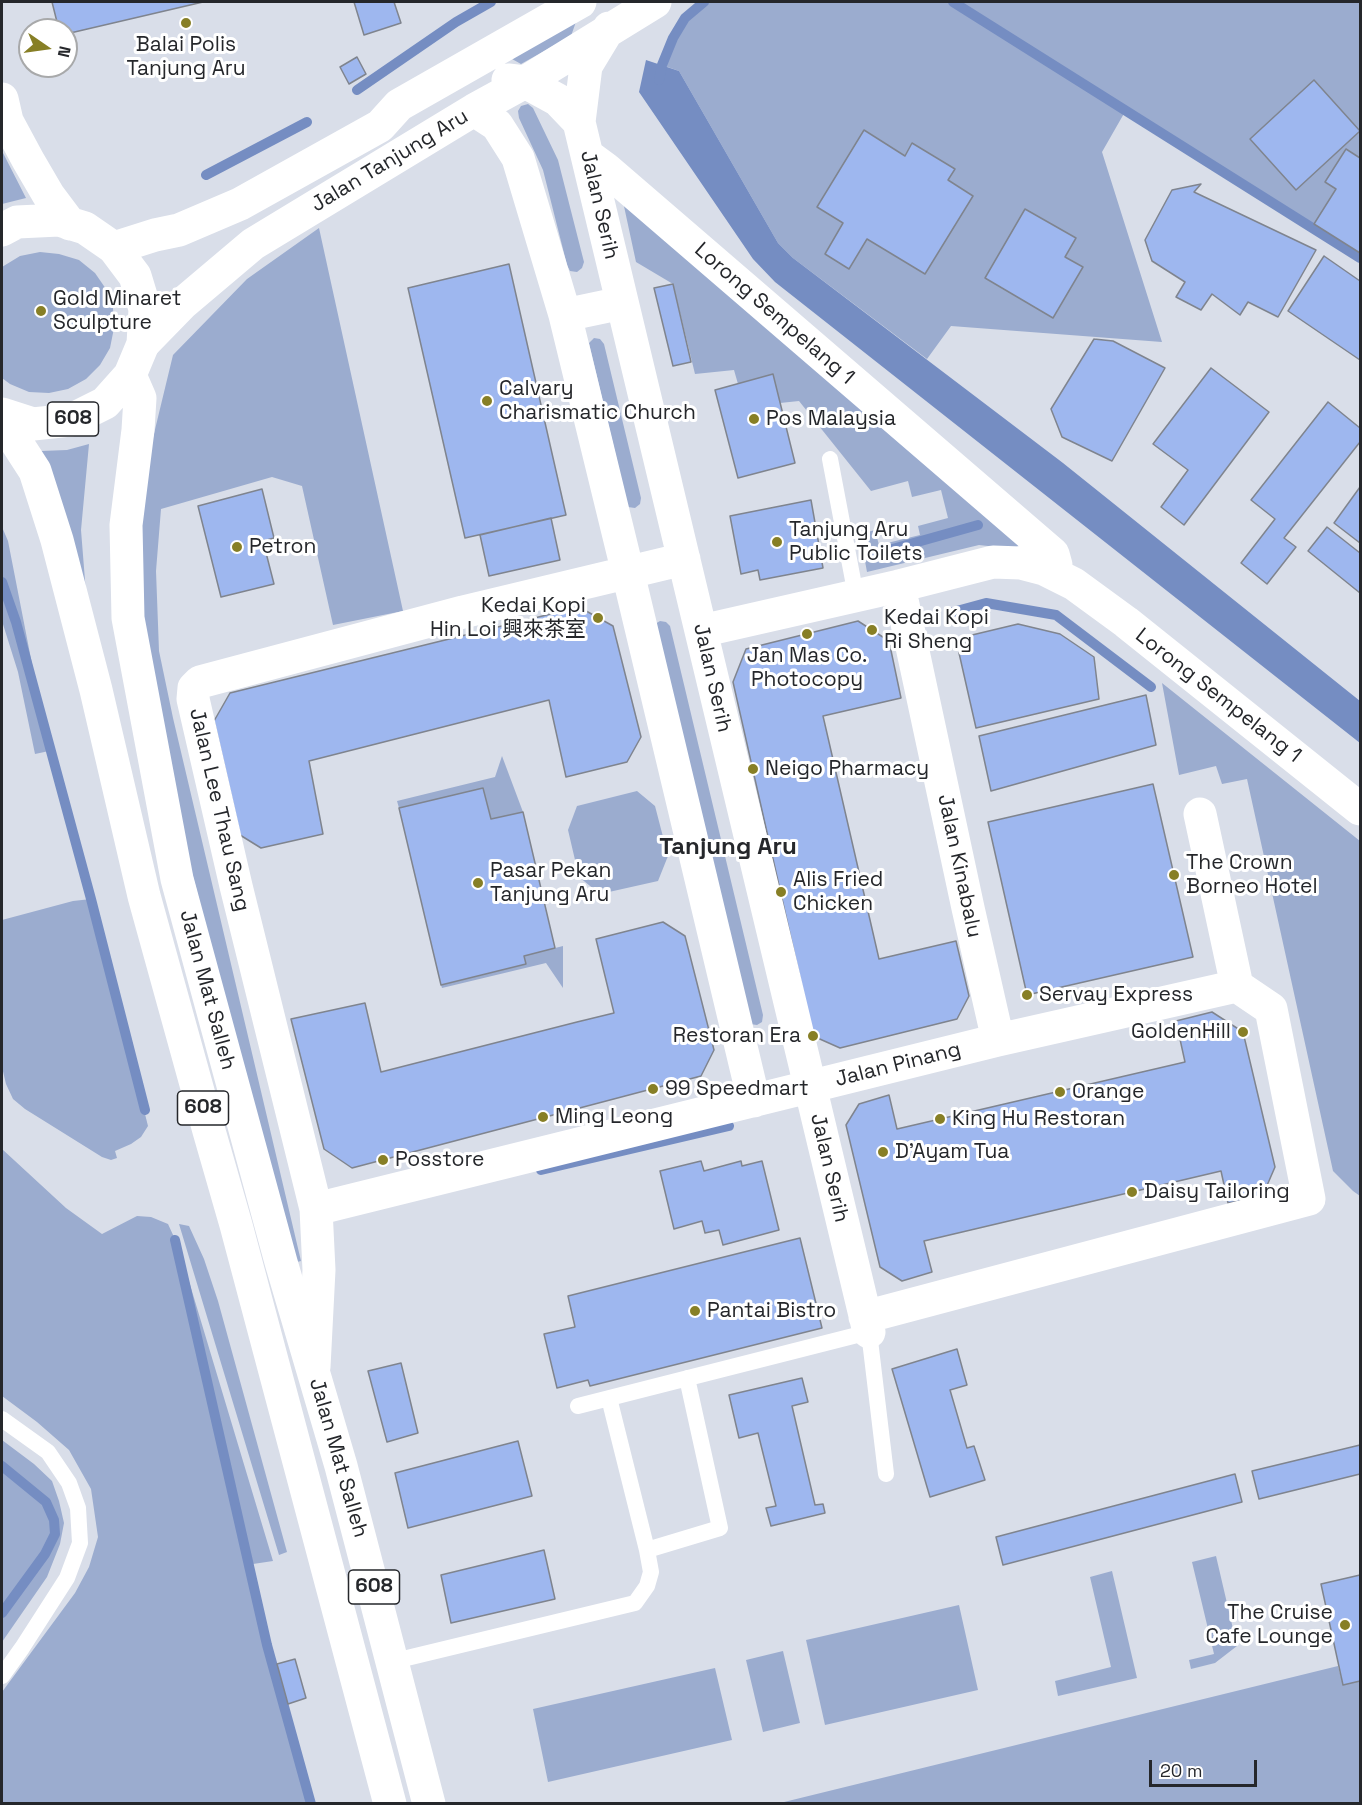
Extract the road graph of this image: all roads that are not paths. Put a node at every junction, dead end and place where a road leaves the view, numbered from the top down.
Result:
1 (580, 2) edge
2 (655, 2) edge
3 (609, 28) junction
4 (525, 82) junction
5 (2, 99) edge
6 (474, 110) junction
7 (579, 122) junction
8 (380, 126) junction
9 (587, 155) junction
10 (70, 224) junction
11 (2, 230) edge
12 (114, 248) junction
13 (622, 303) junction
14 (564, 315) junction
15 (143, 344) junction
16 (130, 375) junction
17 (2, 414) edge
18 (2, 420) edge
19 (830, 459) dead end
20 (684, 559) junction
21 (628, 573) junction
22 (1064, 579) junction
23 (899, 586) junction
24 (856, 596) junction
25 (701, 631) junction
26 (1360, 809) edge
27 (1200, 814) dead end
28 (1237, 986) junction
29 (998, 1040) junction
30 (810, 1087) junction
31 (754, 1101) junction
32 (316, 1209) junction
33 (867, 1324) junction
34 (314, 1372) junction
35 (687, 1378) junction
36 (609, 1398) junction
37 (578, 1406) dead end
38 (2, 1419) edge
39 (886, 1474) dead end
40 (647, 1550) junction
41 (394, 1665) junction
42 (2, 1676) edge
43 (390, 1803) edge
44 (429, 1803) edge

1 - 8 street, Jalan Tanjung Aru
2 - 3 street, Jalan Tanjung Aru
3 - 4 street, Jalan Tanjung Aru
3 - 7 street, Jalan Serih
4 - 6 street, Jalan Tanjung Aru
4 - 7 street
4 - 8 street
5 - 10 street, 608
6 - 14 street
6 - 15 street, Jalan Tanjung Aru
7 - 9 street, Jalan Serih
8 - 12 street, Jalan Tanjung Aru
9 - 13 street, Jalan Serih
9 - 22 street, Lorong Sempelang 1
10 - 11 street, 608
10 - 12 street, 608
12 - 15 street, 608
13 - 14 street
13 - 20 street, Jalan Serih
14 - 21 street
15 - 16 street, 608
16 - 17 street, 608
16 - 34 street, Jalan Mat Salleh / 608
18 - 43 street, Jalan Mat Salleh / 608
19 - 24 lane
20 - 21 street
20 - 25 street, Jalan Serih
21 - 31 street
21 - 32 street, Jalan Lee Thau Sang
22 - 23 street
22 - 26 street, Lorong Sempelang 1
23 - 24 street
23 - 29 street, Jalan Kinabalu
24 - 25 street
25 - 30 street, Jalan Serih
27 - 28 street
28 - 29 street, Jalan Pinang
28 - 33 street
29 - 30 street, Jalan Pinang
30 - 31 street, Jalan Pinang
30 - 33 street, Jalan Serih
31 - 32 street, Jalan Pinang
32 - 34 street, Jalan Lee Thau Sang
33 - 35 lane
33 - 39 lane
34 - 41 street, Jalan Mat Salleh / 608
35 - 36 lane
35 - 40 lane
36 - 37 lane
36 - 40 lane
38 - 42 lane
40 - 41 lane
41 - 44 street, Jalan Mat Salleh / 608

